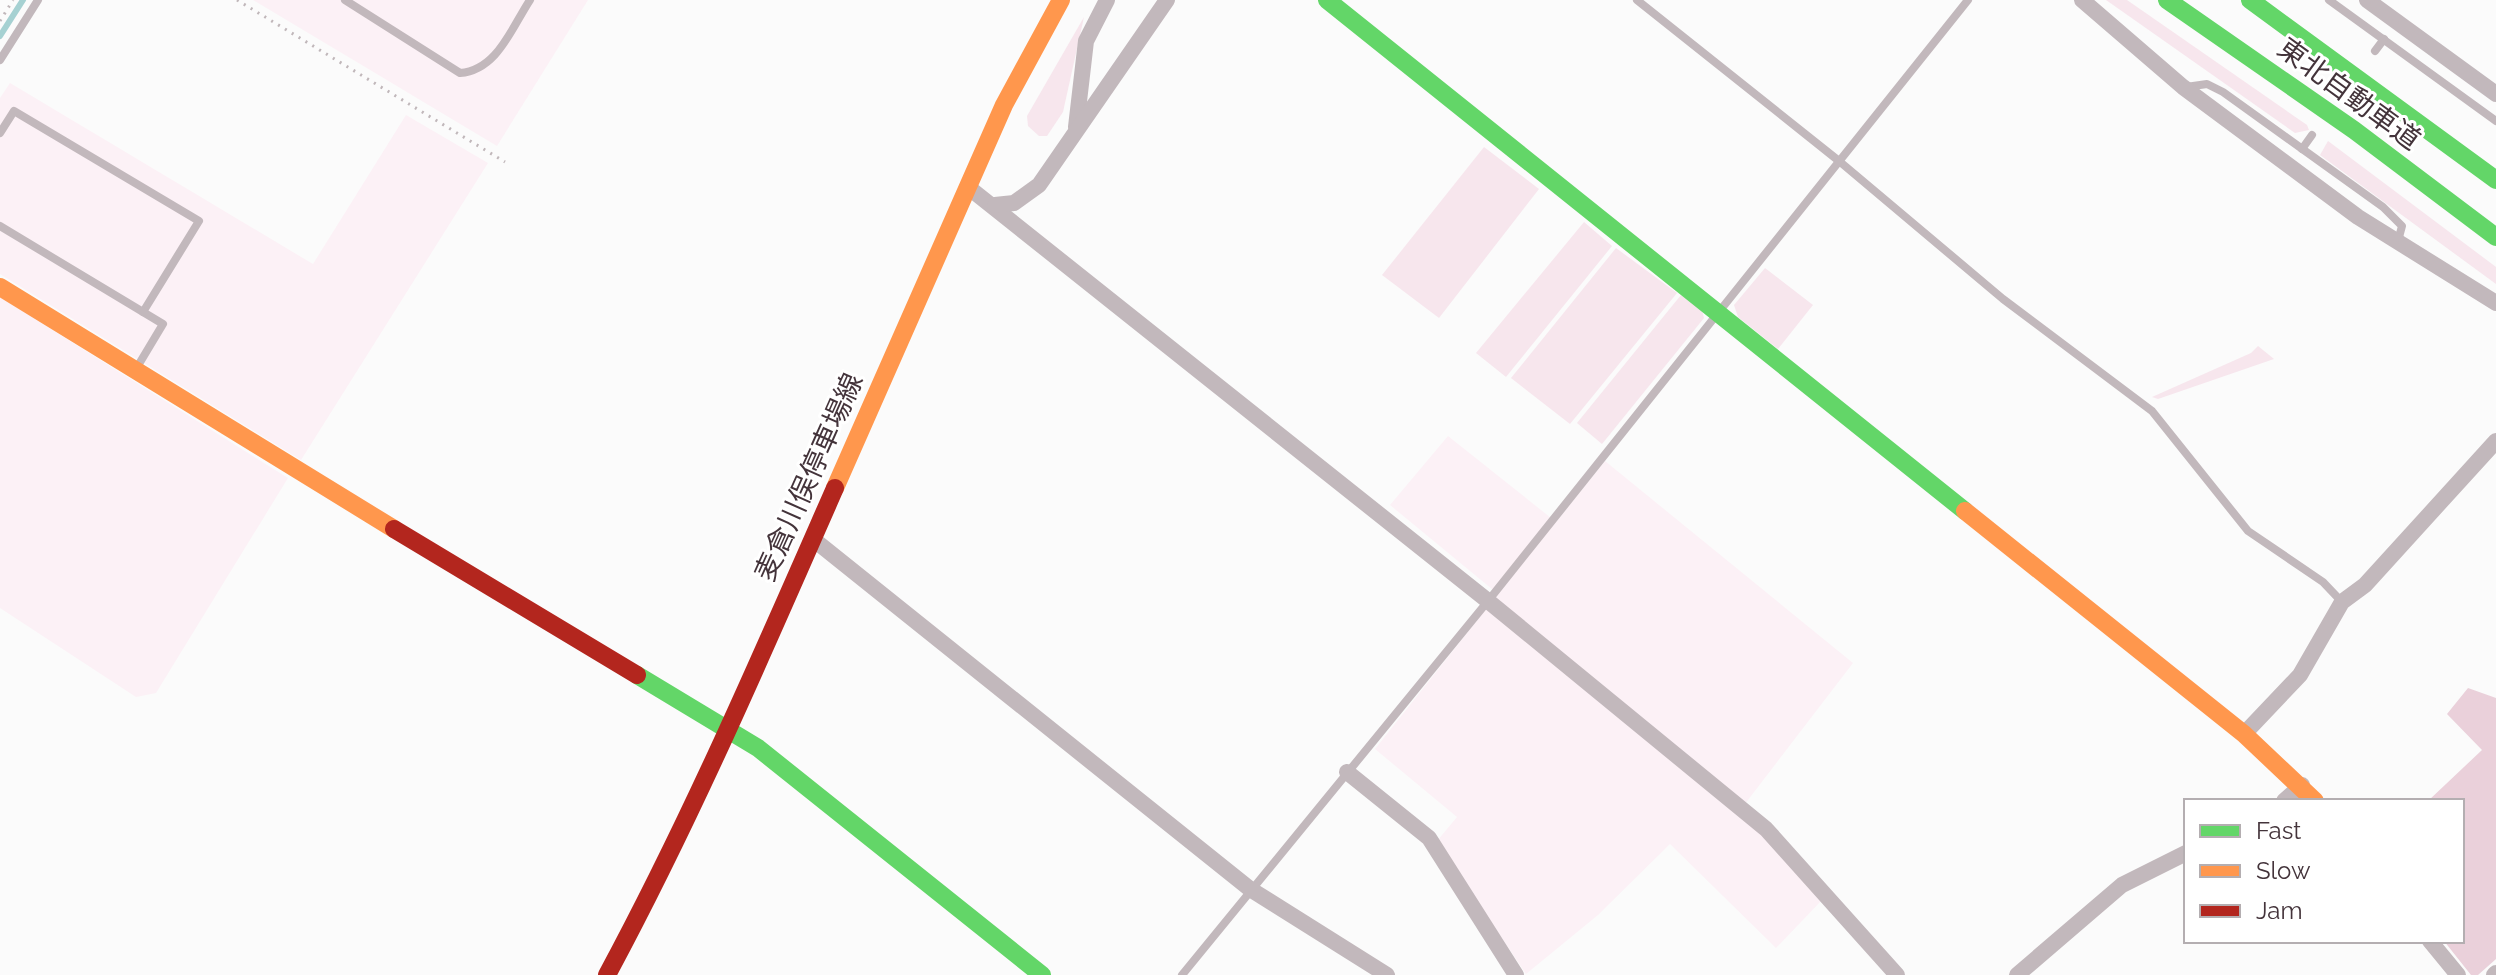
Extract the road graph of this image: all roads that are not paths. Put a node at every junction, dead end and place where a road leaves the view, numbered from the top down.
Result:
1 (38, 0) edge
2 (345, 0) edge
3 (530, 0) edge
4 (1061, 0) edge
5 (1107, 0) edge
6 (1167, 0) edge
7 (1327, 0) edge
8 (1637, 0) edge
9 (1968, 0) edge
10 (2082, 0) edge
11 (2167, 0) edge
12 (2250, 0) edge
13 (2329, 0) edge
14 (2367, 0) edge
15 (2384, 39) junction
16 (2375, 51) dead end
17 (0, 60) edge
18 (2183, 87) junction
19 (2496, 94) edge
20 (2496, 121) edge
21 (0, 133) edge
22 (1075, 133) junction
23 (2312, 135) dead end
24 (2302, 149) junction
25 (1839, 161) junction
26 (2496, 180) edge
27 (968, 187) junction
28 (995, 205) junction
29 (0, 226) edge
30 (2496, 237) edge
31 (2397, 242) junction
32 (0, 287) edge
33 (2496, 303) edge
34 (143, 312) junction
35 (1716, 312) junction
36 (136, 370) junction
37 (2496, 441) edge
38 (813, 539) junction
39 (1488, 601) junction
40 (2342, 602) junction
41 (729, 730) junction
42 (2244, 734) junction
43 (1347, 772) junction
44 (2302, 785) junction
45 (2286, 799) edge
46 (2313, 799) edge
47 (2184, 854) edge
48 (1250, 889) junction
49 (2432, 943) edge
50 (607, 975) edge
51 (1042, 975) edge
52 (1182, 975) edge
53 (1387, 975) edge
54 (1516, 975) edge
55 (1897, 975) edge
56 (2017, 975) edge
57 (2458, 975) edge

1 - 17 lane
2 - 3 lane
4 - 27 main road, 麦倉川俣停車場線
5 - 22 street
6 - 22 street
7 - 35 main road
8 - 25 lane
9 - 25 lane
10 - 18 street
11 - 30 main road, 東北自動車道
12 - 26 main road, 東北自動車道
13 - 15 lane
14 - 19 street
15 - 16 lane
15 - 20 lane
18 - 24 lane
18 - 31 street
21 - 34 lane
22 - 28 street
23 - 24 lane
24 - 31 lane
25 - 35 lane
25 - 40 lane
27 - 28 street
27 - 38 main road, 麦倉川俣停車場線
28 - 39 street
29 - 34 lane
31 - 33 street
32 - 36 main road
34 - 36 lane
35 - 39 lane
35 - 42 main road
36 - 41 main road
37 - 40 street
38 - 41 main road, 麦倉川俣停車場線
38 - 48 street
39 - 43 lane
39 - 55 street
40 - 42 street
41 - 50 main road, 麦倉川俣停車場線
41 - 51 main road
42 - 44 main road
43 - 48 lane
43 - 54 street
44 - 45 street
44 - 46 main road
47 - 56 street
48 - 52 lane
48 - 53 street
49 - 57 street

